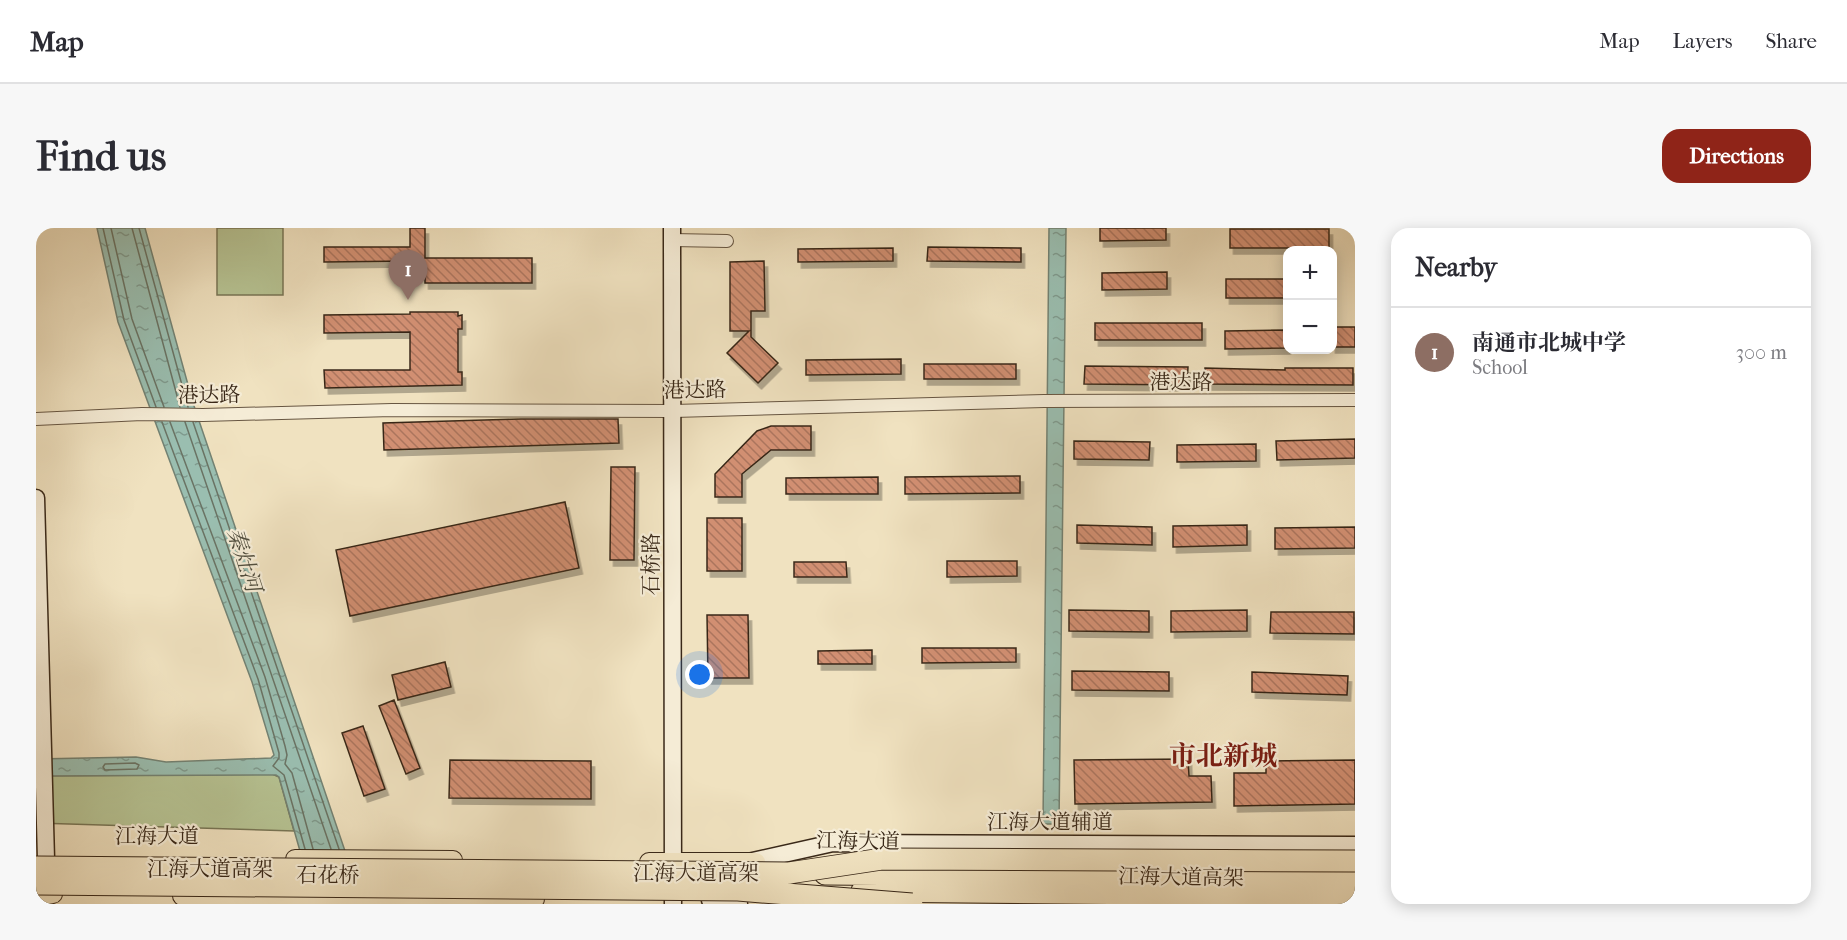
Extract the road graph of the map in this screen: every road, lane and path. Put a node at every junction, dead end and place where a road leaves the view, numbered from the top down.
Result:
1 (677, 234) edge
2 (726, 241) dead end
3 (1355, 400) edge
4 (678, 411) junction
5 (36, 419) edge
6 (36, 498) edge
7 (1355, 845) edge
8 (278, 859) joint
9 (361, 859) joint
10 (1355, 861) edge
11 (42, 862) edge
12 (678, 862) junction
13 (748, 862) junction
14 (1355, 870) edge
15 (789, 873) junction
16 (1355, 879) edge
17 (40, 892) edge
18 (1355, 896) edge
19 (739, 897) edge
20 (710, 900) junction
21 (678, 902) edge
22 (912, 904) edge
23 (1157, 904) edge

1 - 2 street
1 - 4 street, 石桥路
3 - 4 street, 港达路
4 - 5 street, 港达路
4 - 12 street, 石桥路
6 - 11 street
7 - 13 street, 江海大道辅道
8 - 9 main road, 石花桥
8 - 11 main road, 江海大道
9 - 12 main road, 江海大道
10 - 15 highway, bridge
11 - 15 highway, 江海大道高架, bridge
12 - 13 main road, 江海大道
12 - 21 street, 石桥路
13 - 14 main road, 江海大道
15 - 16 highway, 江海大道高架, bridge
17 - 19 highway, 江海大道高架, bridge
17 - 21 main road, 石花桥
18 - 19 highway, 江海大道高架, bridge
19 - 20 street
19 - 22 highway, bridge
20 - 21 main road
20 - 23 main road

